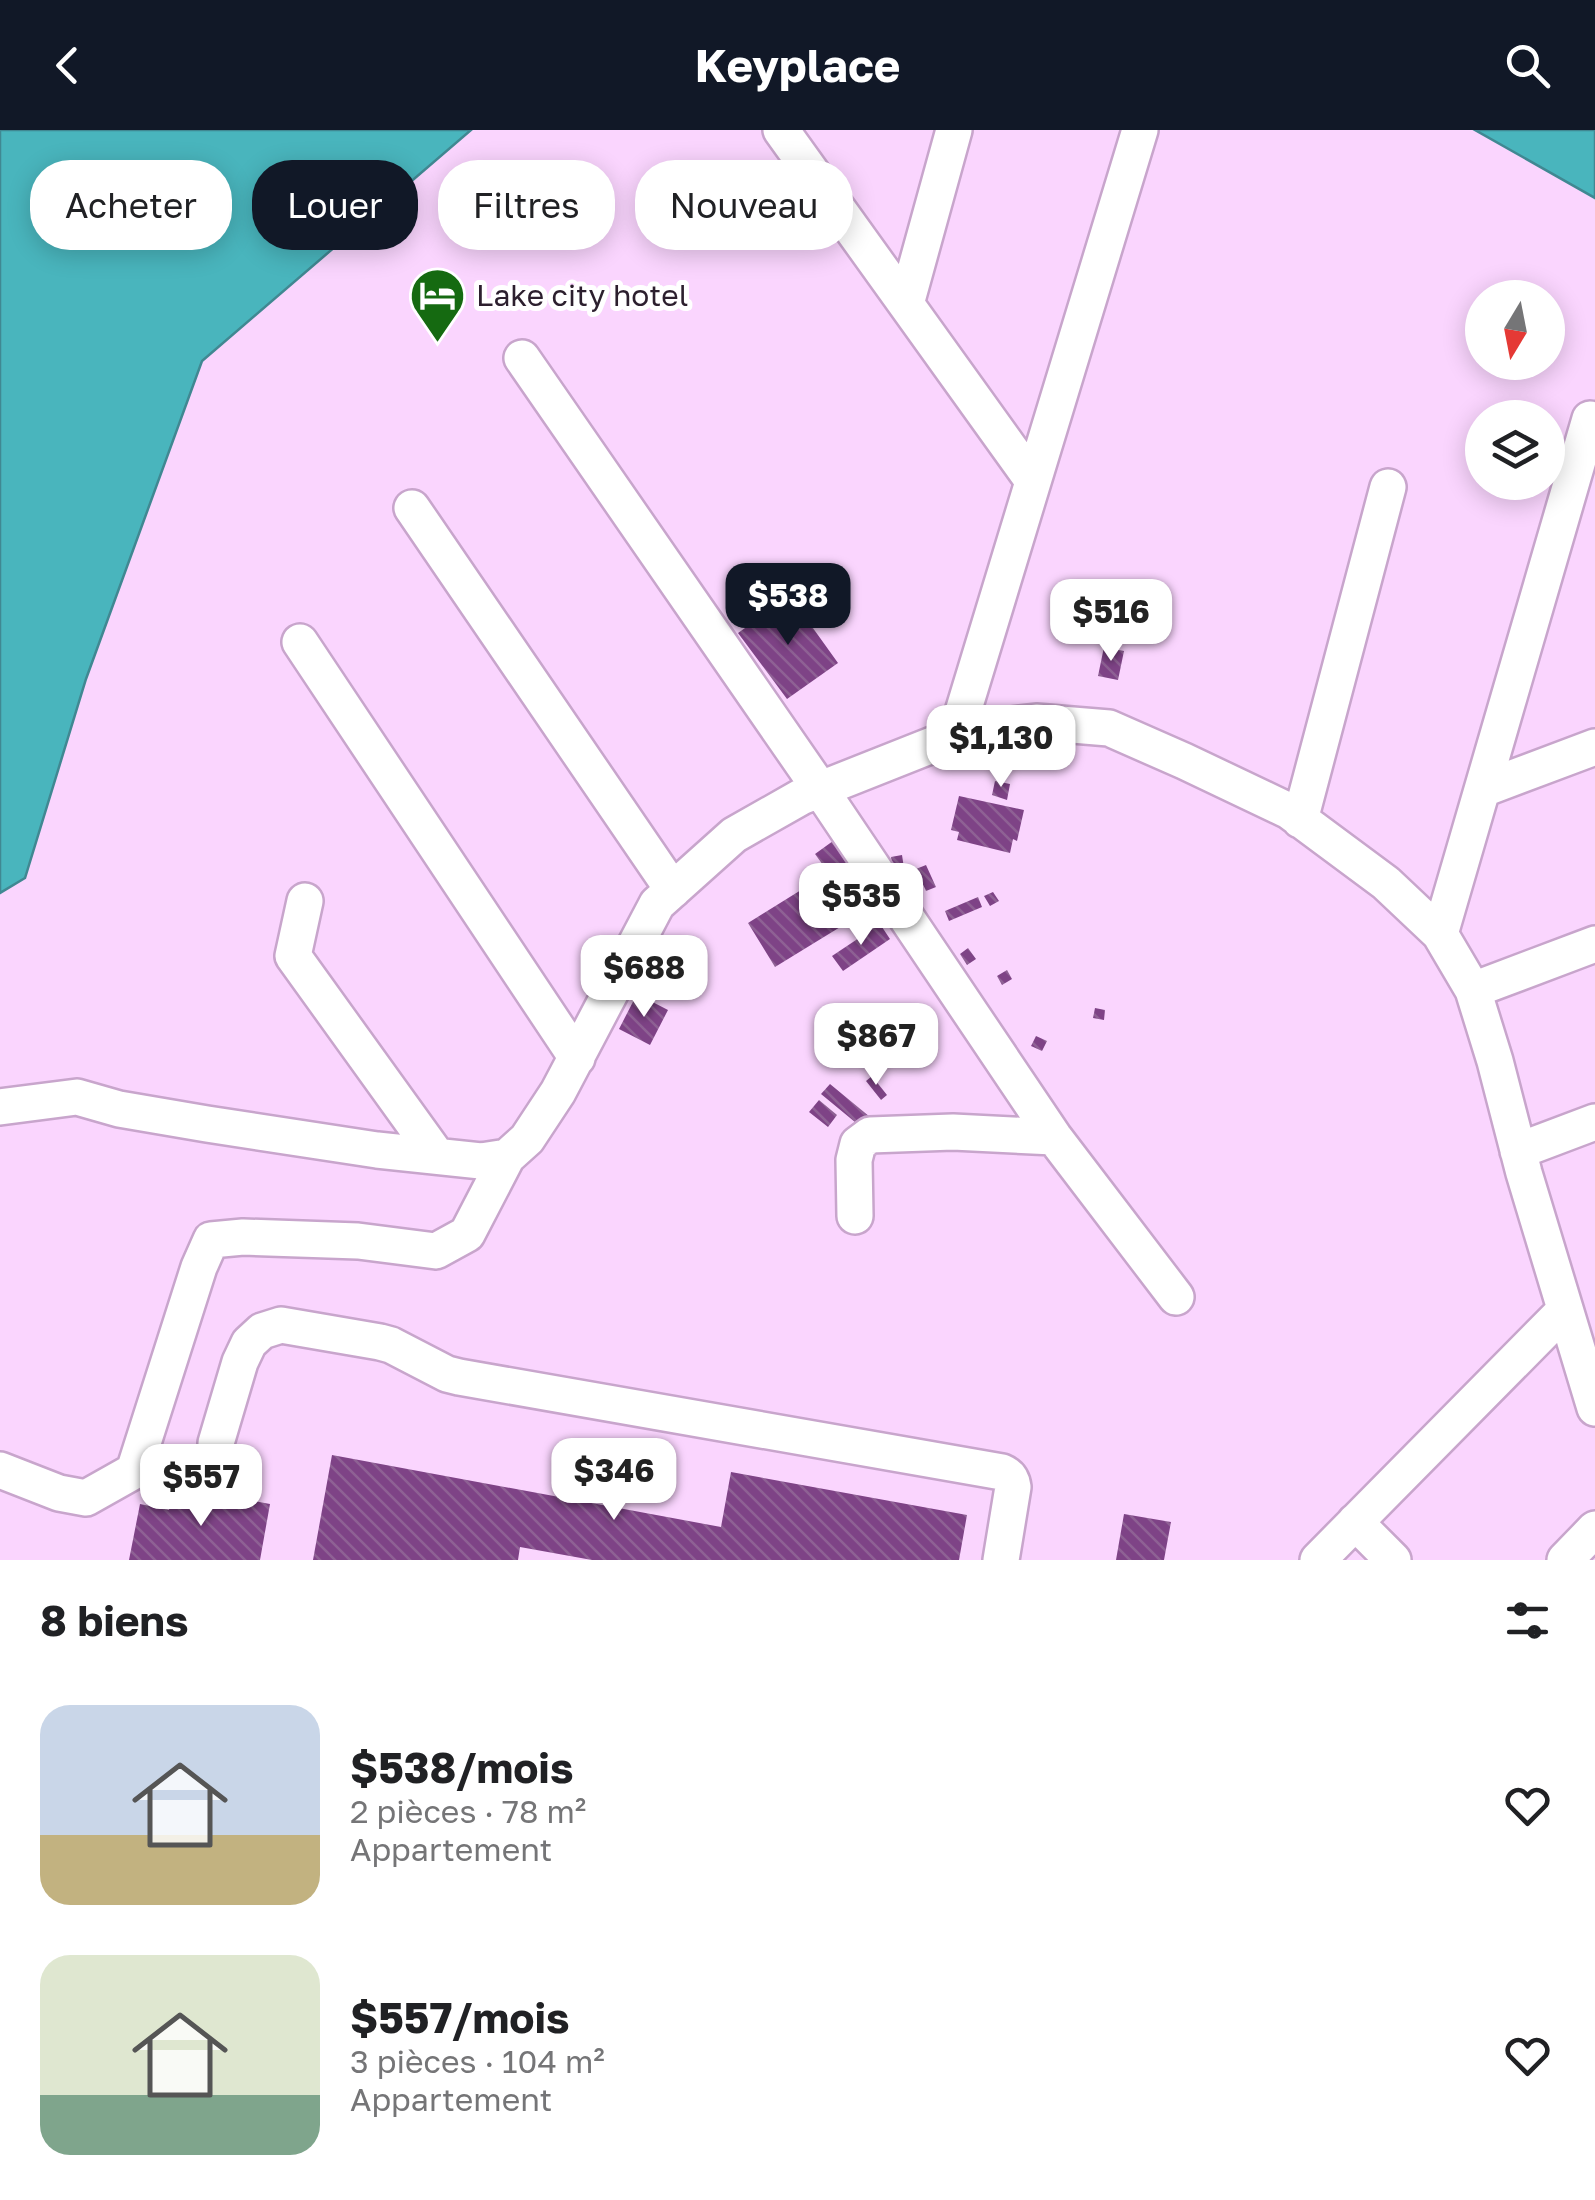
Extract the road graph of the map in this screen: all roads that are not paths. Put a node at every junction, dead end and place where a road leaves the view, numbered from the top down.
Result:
1 (782, 130) edge
2 (954, 130) edge
3 (1140, 130) edge
4 (906, 304) junction
5 (522, 358) dead end
6 (1595, 420) edge
7 (1033, 481) junction
8 (1388, 487) dead end
9 (412, 508) dead end
10 (300, 642) dead end
11 (956, 735) junction
12 (1595, 747) edge
13 (1483, 788) junction
14 (820, 789) junction
15 (1300, 820) junction
16 (673, 890) junction
17 (305, 901) dead end
18 (1440, 934) junction
19 (1595, 944) edge
20 (1474, 990) junction
21 (576, 1058) junction
22 (0, 1107) edge
23 (1595, 1122) edge
24 (1054, 1136) junction
25 (1518, 1150) junction
26 (437, 1156) junction
27 (507, 1157) junction
28 (855, 1216) dead end
29 (1176, 1297) dead end
30 (1577, 1317) edge
31 (1595, 1408) edge
32 (216, 1444) dead end
33 (0, 1470) edge
34 (1355, 1522) junction
35 (1595, 1529) edge
36 (1001, 1560) edge
37 (1318, 1560) edge
38 (1393, 1560) edge
39 (1565, 1560) edge

1 - 4 street
2 - 4 street
3 - 7 street
4 - 7 street
5 - 14 street
6 - 13 street
7 - 11 street
8 - 15 street
9 - 16 street
10 - 21 street
11 - 14 street
11 - 15 street
12 - 13 street
13 - 18 street
14 - 16 street
14 - 24 street
15 - 18 street
16 - 21 street
17 - 26 street
18 - 20 street
19 - 20 street
20 - 25 street
21 - 27 street
22 - 26 street
23 - 25 street
24 - 28 street
24 - 29 street
25 - 30 street
26 - 27 street
27 - 33 street
30 - 31 street
30 - 34 street
32 - 36 street
34 - 37 street
34 - 38 street
35 - 39 street

